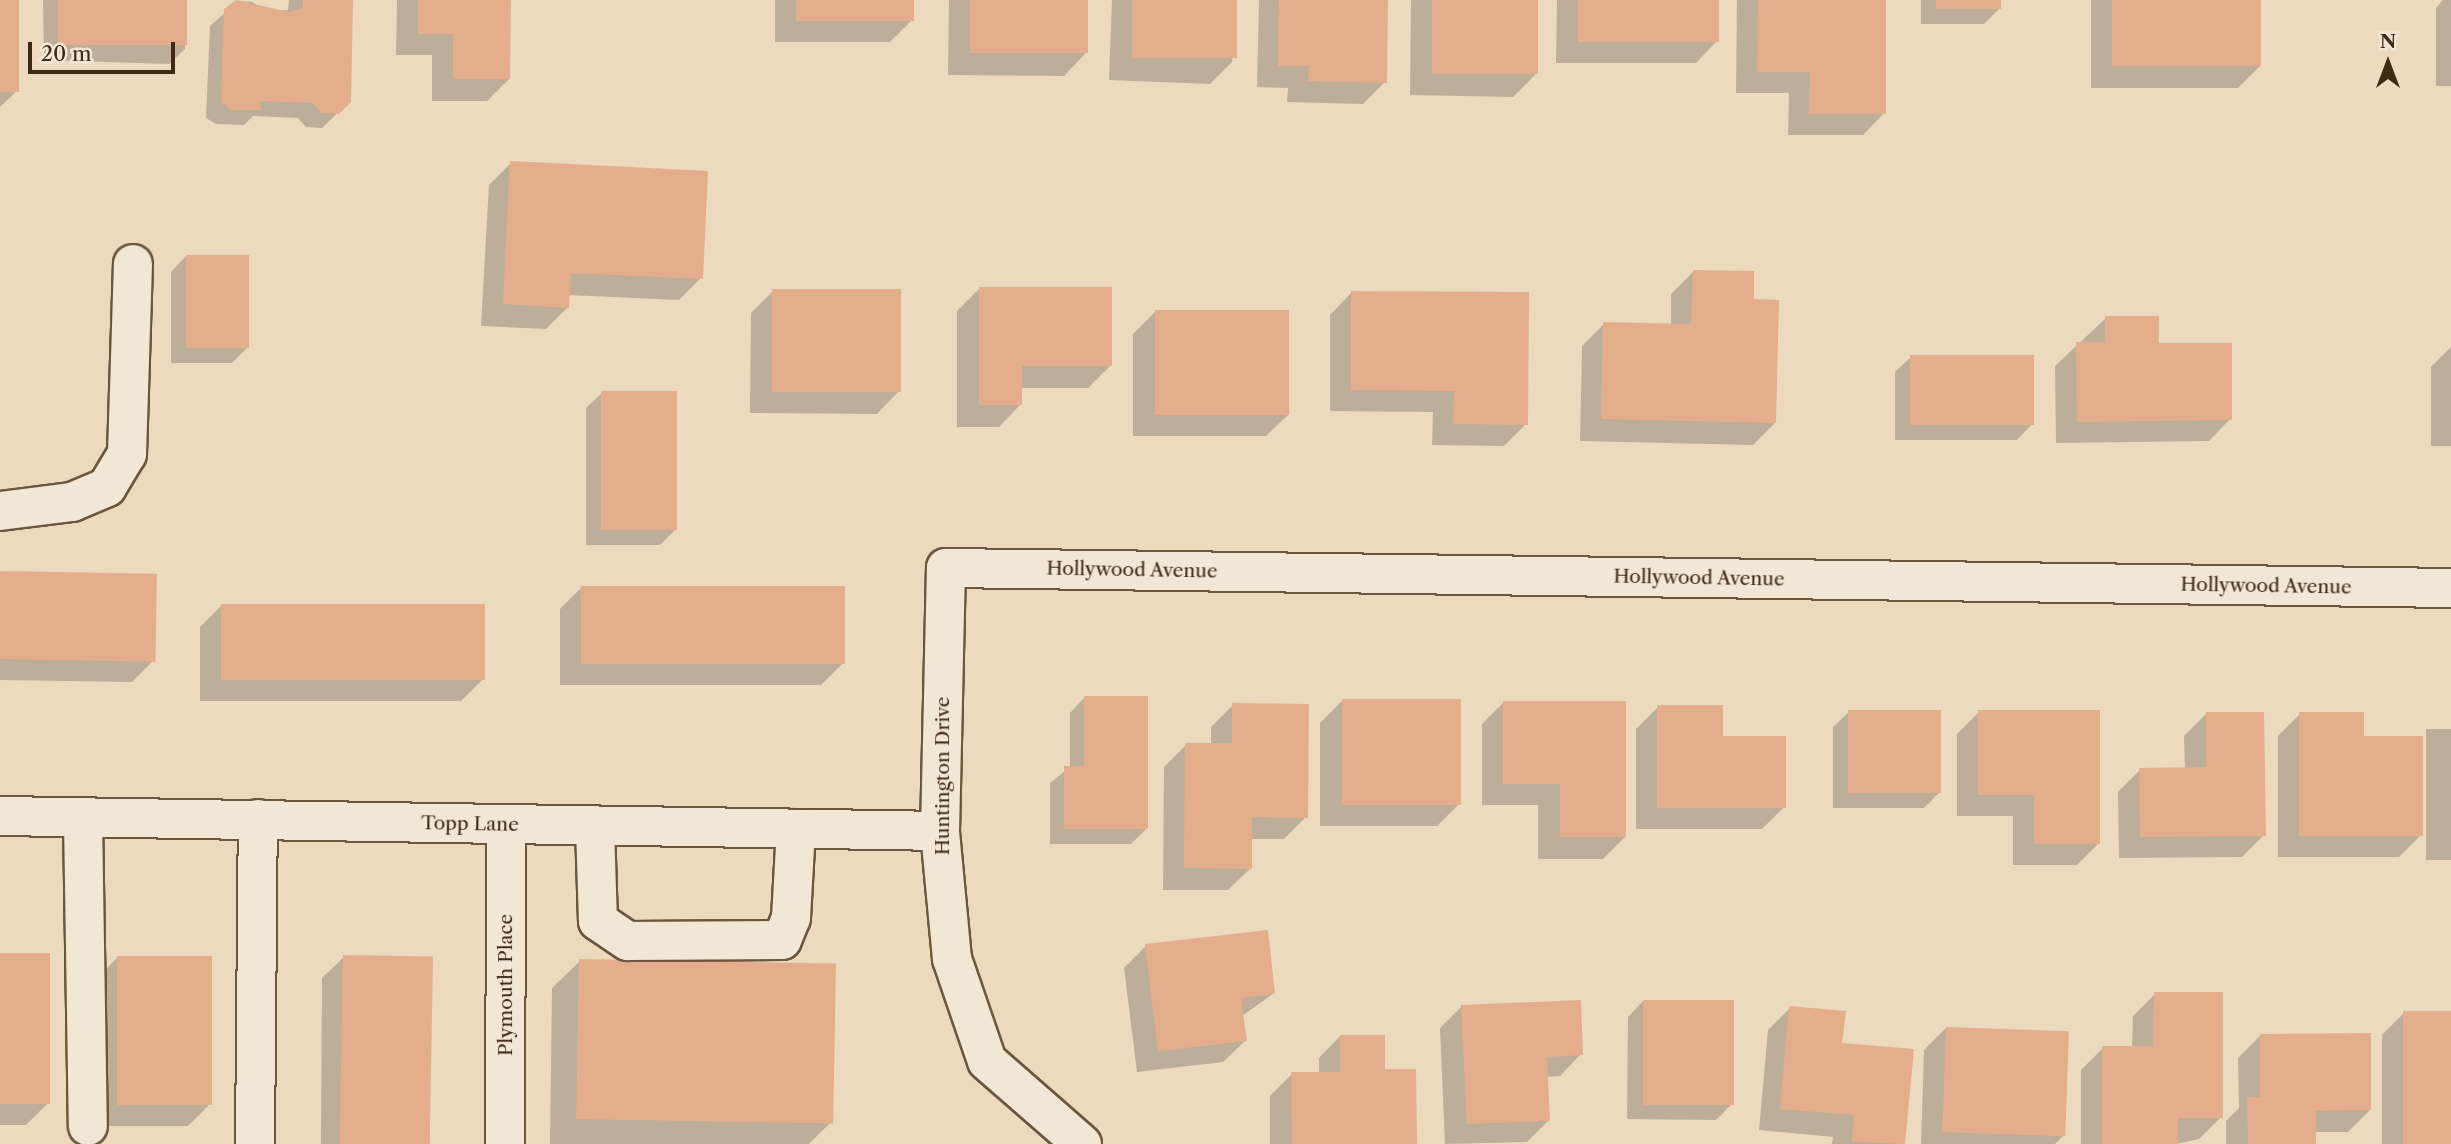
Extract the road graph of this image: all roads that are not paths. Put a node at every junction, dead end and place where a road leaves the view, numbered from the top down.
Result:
1 (133, 264) dead end
2 (0, 511) edge
3 (946, 568) joint
4 (2451, 588) edge
5 (0, 817) edge
6 (83, 819) junction
7 (258, 819) junction
8 (506, 825) junction
9 (595, 827) junction
10 (796, 829) junction
11 (940, 831) junction
12 (89, 1126) dead end
13 (255, 1144) edge
14 (505, 1144) edge
15 (1082, 1144) edge

1 - 2 street
3 - 4 street, Hollywood Avenue
3 - 11 street, Huntington Drive
5 - 6 street, Topp Lane
6 - 7 street, Topp Lane
6 - 12 street
7 - 8 street, Topp Lane
7 - 13 street
8 - 9 street, Topp Lane
8 - 14 street, Plymouth Place
9 - 10 street, Topp Lane
9 - 10 street
10 - 11 street, Topp Lane
11 - 15 street, Huntington Drive

